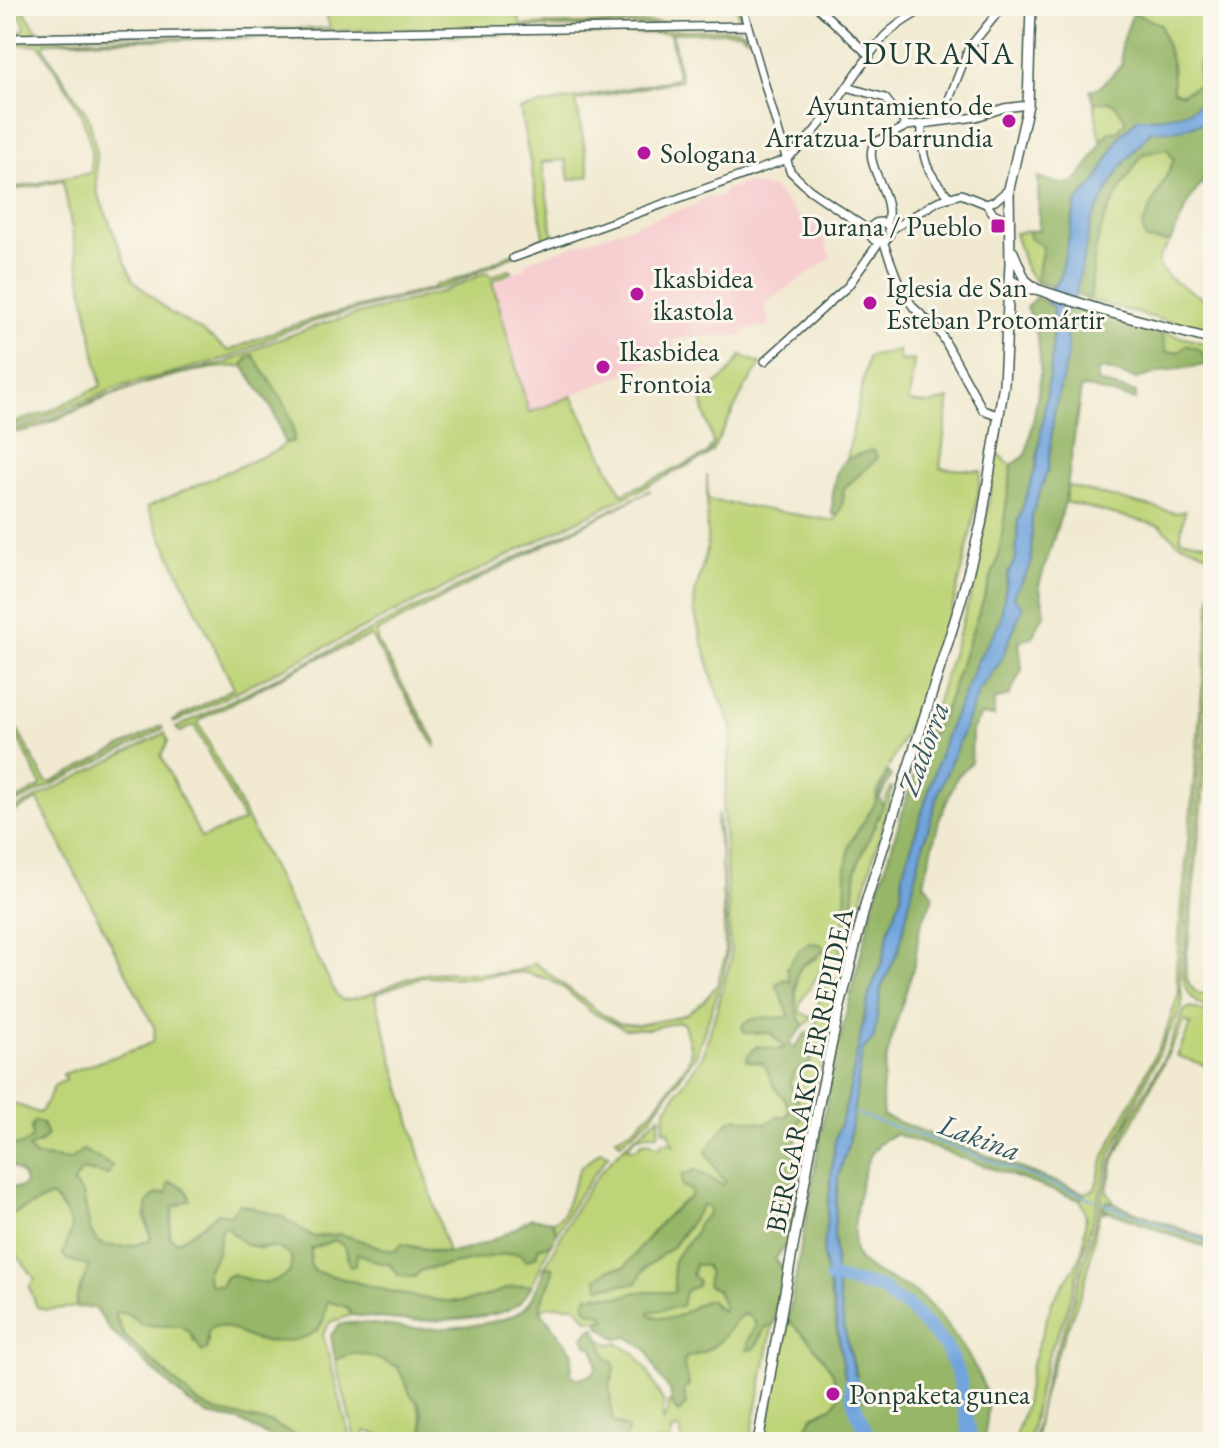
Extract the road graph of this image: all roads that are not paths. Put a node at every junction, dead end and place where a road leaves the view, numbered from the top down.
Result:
1 (742, 6) edge
2 (816, 6) edge
3 (930, 6) edge
4 (1003, 6) edge
5 (1031, 6) edge
6 (748, 26) junction
7 (6, 38) edge
8 (870, 56) junction
9 (847, 87) junction
10 (1028, 105) junction
11 (937, 122) junction
12 (922, 125) junction
13 (907, 126) junction
14 (785, 160) junction
15 (1009, 189) junction
16 (949, 196) junction
17 (986, 204) junction
18 (1009, 221) junction
19 (887, 228) junction
20 (870, 231) junction
21 (882, 241) junction
22 (1010, 246) junction
23 (513, 258) dead end
24 (1010, 280) junction
25 (1024, 284) junction
26 (1008, 303) junction
27 (1213, 340) edge
28 (765, 361) dead end
29 (997, 415) junction
30 (758, 1442) edge

1 - 6 street
2 - 8 street
3 - 8 street
4 - 11 street
5 - 10 street, BERGARAKO ERREPIDEA
6 - 7 street
6 - 14 street
8 - 9 street
9 - 13 street
9 - 14 street
10 - 11 street
10 - 15 street, BERGARAKO ERREPIDEA
11 - 12 street
12 - 13 street
12 - 16 street
13 - 19 street
14 - 20 street
14 - 23 street
15 - 17 street
15 - 18 street, BERGARAKO ERREPIDEA
16 - 17 street
16 - 19 street
17 - 18 street
18 - 22 street, BERGARAKO ERREPIDEA
19 - 20 street
19 - 21 street
20 - 21 street
21 - 28 street
21 - 29 street
22 - 24 street, BERGARAKO ERREPIDEA
22 - 25 street
24 - 25 street
24 - 26 street, BERGARAKO ERREPIDEA
25 - 26 street
25 - 27 street
26 - 29 street, BERGARAKO ERREPIDEA
29 - 30 street, BERGARAKO ERREPIDEA

